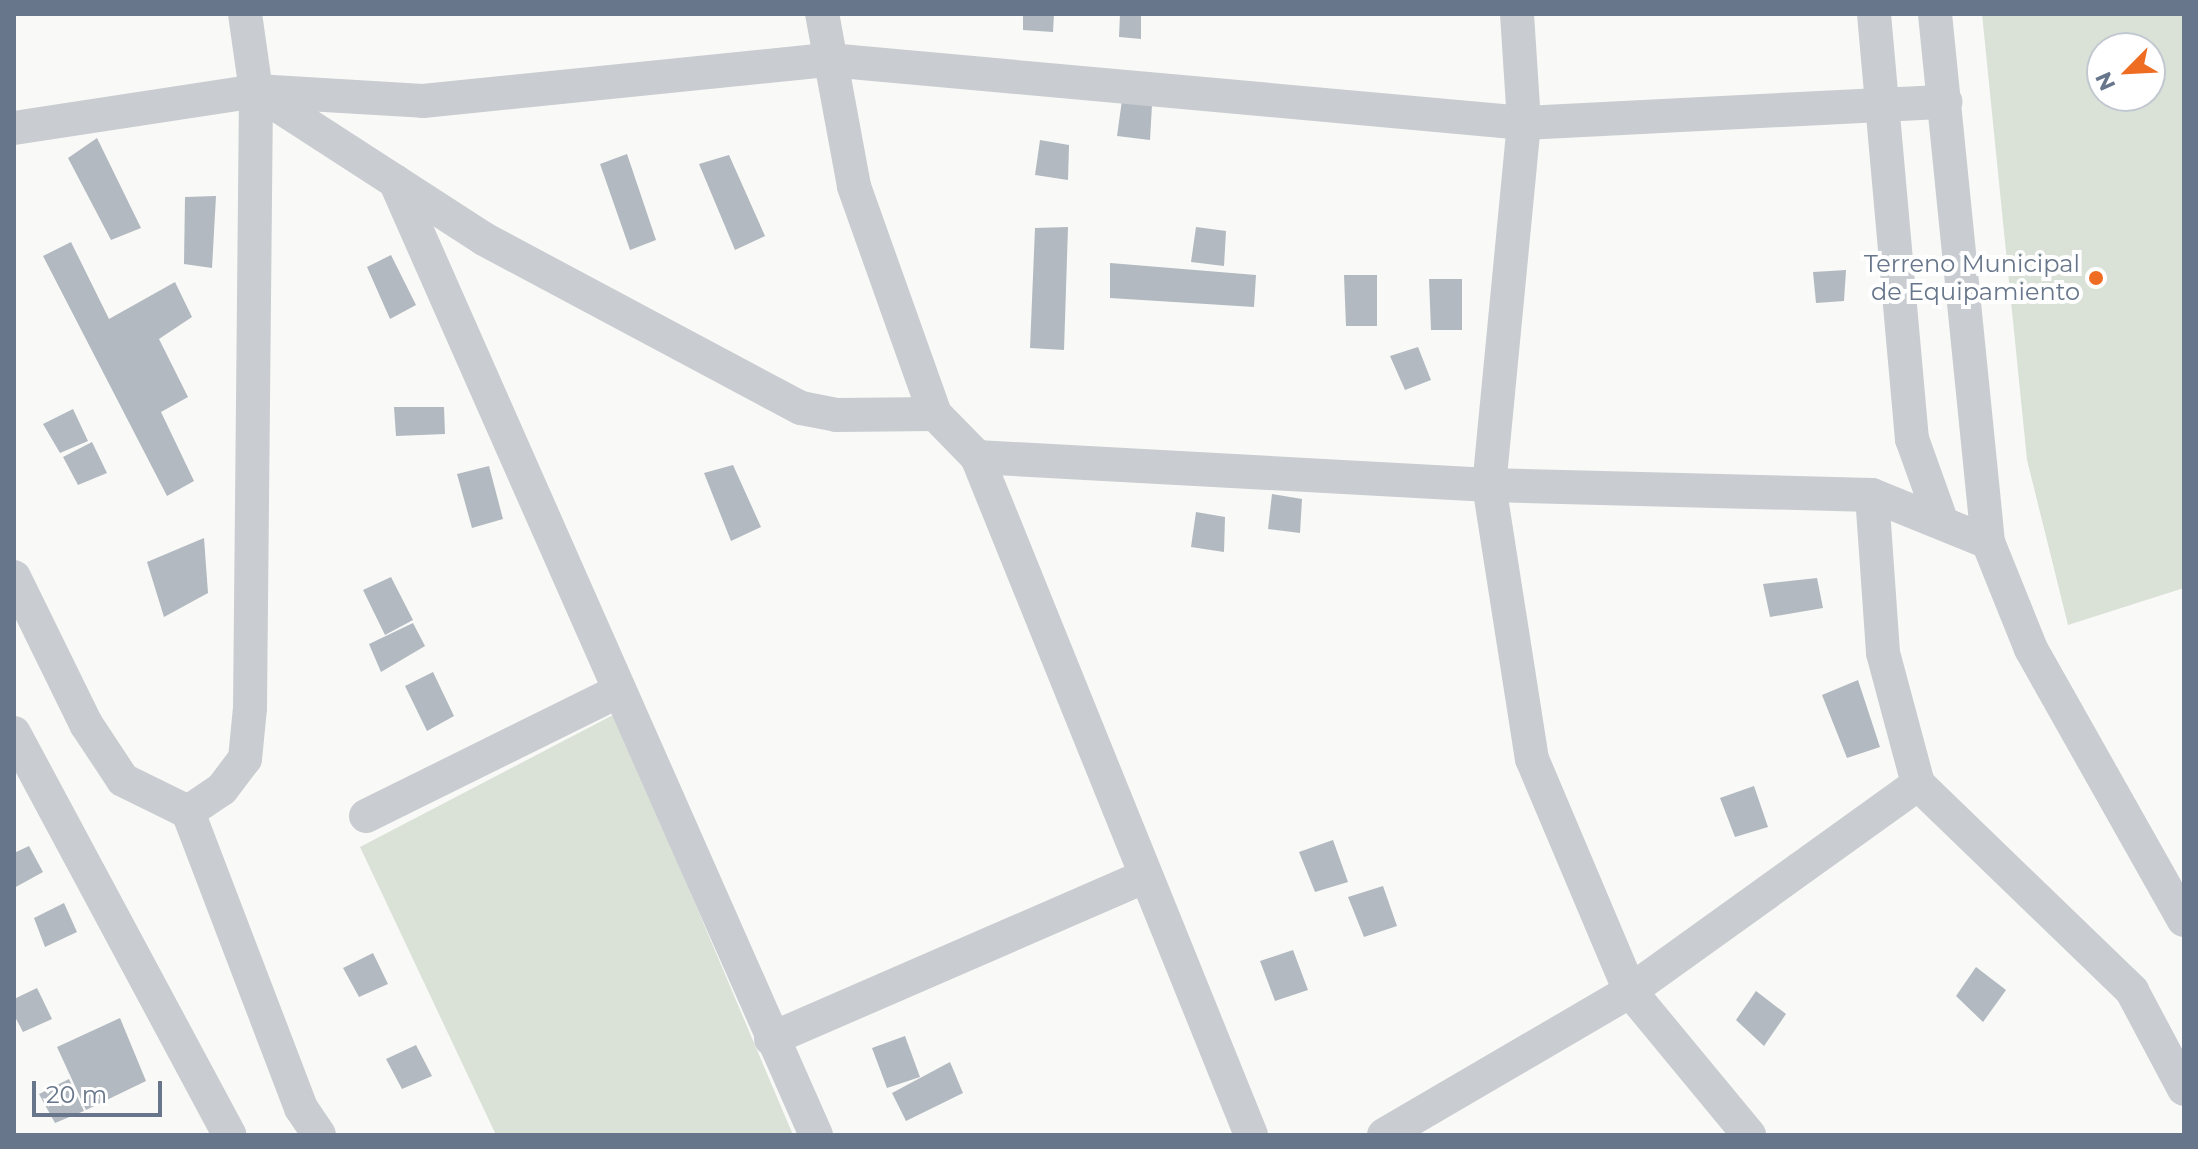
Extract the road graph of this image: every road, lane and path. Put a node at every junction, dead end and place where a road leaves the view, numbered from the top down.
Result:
1 (245, 14) edge
2 (822, 14) edge
3 (1517, 14) edge
4 (1874, 14) edge
5 (1935, 14) edge
6 (829, 60) junction
7 (256, 91) junction
8 (1882, 102) junction
9 (1945, 102) junction
10 (1524, 123) junction
11 (14, 128) edge
12 (395, 181) junction
13 (935, 414) junction
14 (977, 457) junction
15 (1489, 485) junction
16 (1872, 495) junction
17 (1942, 523) junction
18 (1988, 542) junction
19 (14, 577) edge
20 (619, 691) junction
21 (14, 733) edge
22 (1918, 784) junction
23 (188, 812) junction
24 (366, 816) dead end
25 (1146, 876) junction
26 (2184, 920) edge
27 (1630, 991) junction
28 (771, 1039) junction
29 (2184, 1089) edge
30 (230, 1135) edge
31 (319, 1135) edge
32 (816, 1135) edge
33 (1251, 1135) edge
34 (1384, 1135) edge
35 (1749, 1135) edge

1 - 7 street
2 - 6 street
3 - 10 street
4 - 8 street
5 - 9 street
6 - 7 street
6 - 10 street
6 - 13 street
7 - 11 street
7 - 12 street
7 - 23 street
8 - 9 street
8 - 10 street
8 - 17 street
9 - 18 street
10 - 15 street
12 - 13 street
12 - 20 street
13 - 14 street
14 - 15 street
14 - 25 street
15 - 16 street
15 - 27 street
16 - 17 street
16 - 22 street
17 - 18 street
18 - 26 street
19 - 23 street
20 - 24 street
20 - 28 street
21 - 30 street
22 - 27 street
22 - 29 street
23 - 31 street
25 - 28 street
25 - 33 street
27 - 34 street
27 - 35 street
28 - 32 street

